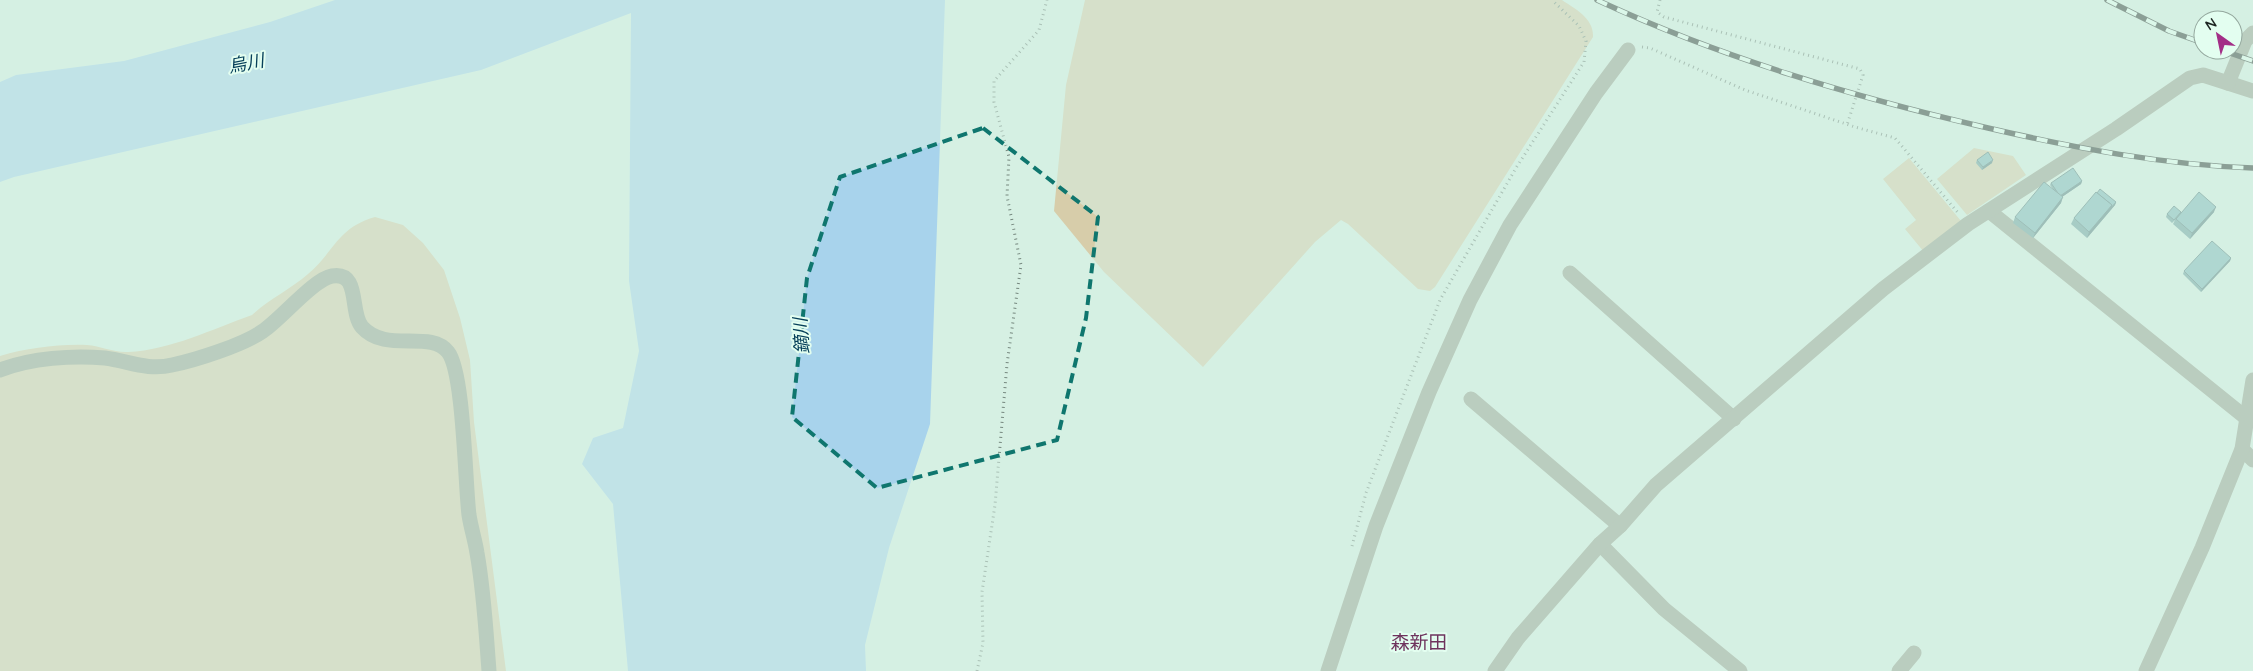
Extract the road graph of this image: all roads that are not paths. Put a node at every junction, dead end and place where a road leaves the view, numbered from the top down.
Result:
1 (2253, 33) edge
2 (1628, 50) road end
3 (2228, 83) junction
4 (2253, 91) edge
5 (1989, 211) junction
6 (1570, 274) dead end
7 (0, 370) edge
8 (2253, 380) edge
9 (1471, 399) dead end
10 (2245, 417) junction
11 (1734, 419) junction
12 (2242, 449) junction
13 (2253, 460) edge
14 (1620, 526) junction
15 (1600, 544) junction
16 (1914, 653) dead end
17 (489, 671) edge
18 (1328, 671) edge
19 (1495, 671) edge
20 (1740, 671) edge
21 (1899, 671) edge
22 (2146, 671) edge

1 - 3 street
2 - 18 street
3 - 4 street
3 - 5 street
5 - 10 street
5 - 11 street
6 - 11 street
7 - 17 street
8 - 10 street
9 - 14 street
10 - 12 street
11 - 14 street
12 - 13 street
12 - 22 street
14 - 15 street
15 - 19 street
15 - 20 street
16 - 21 street

